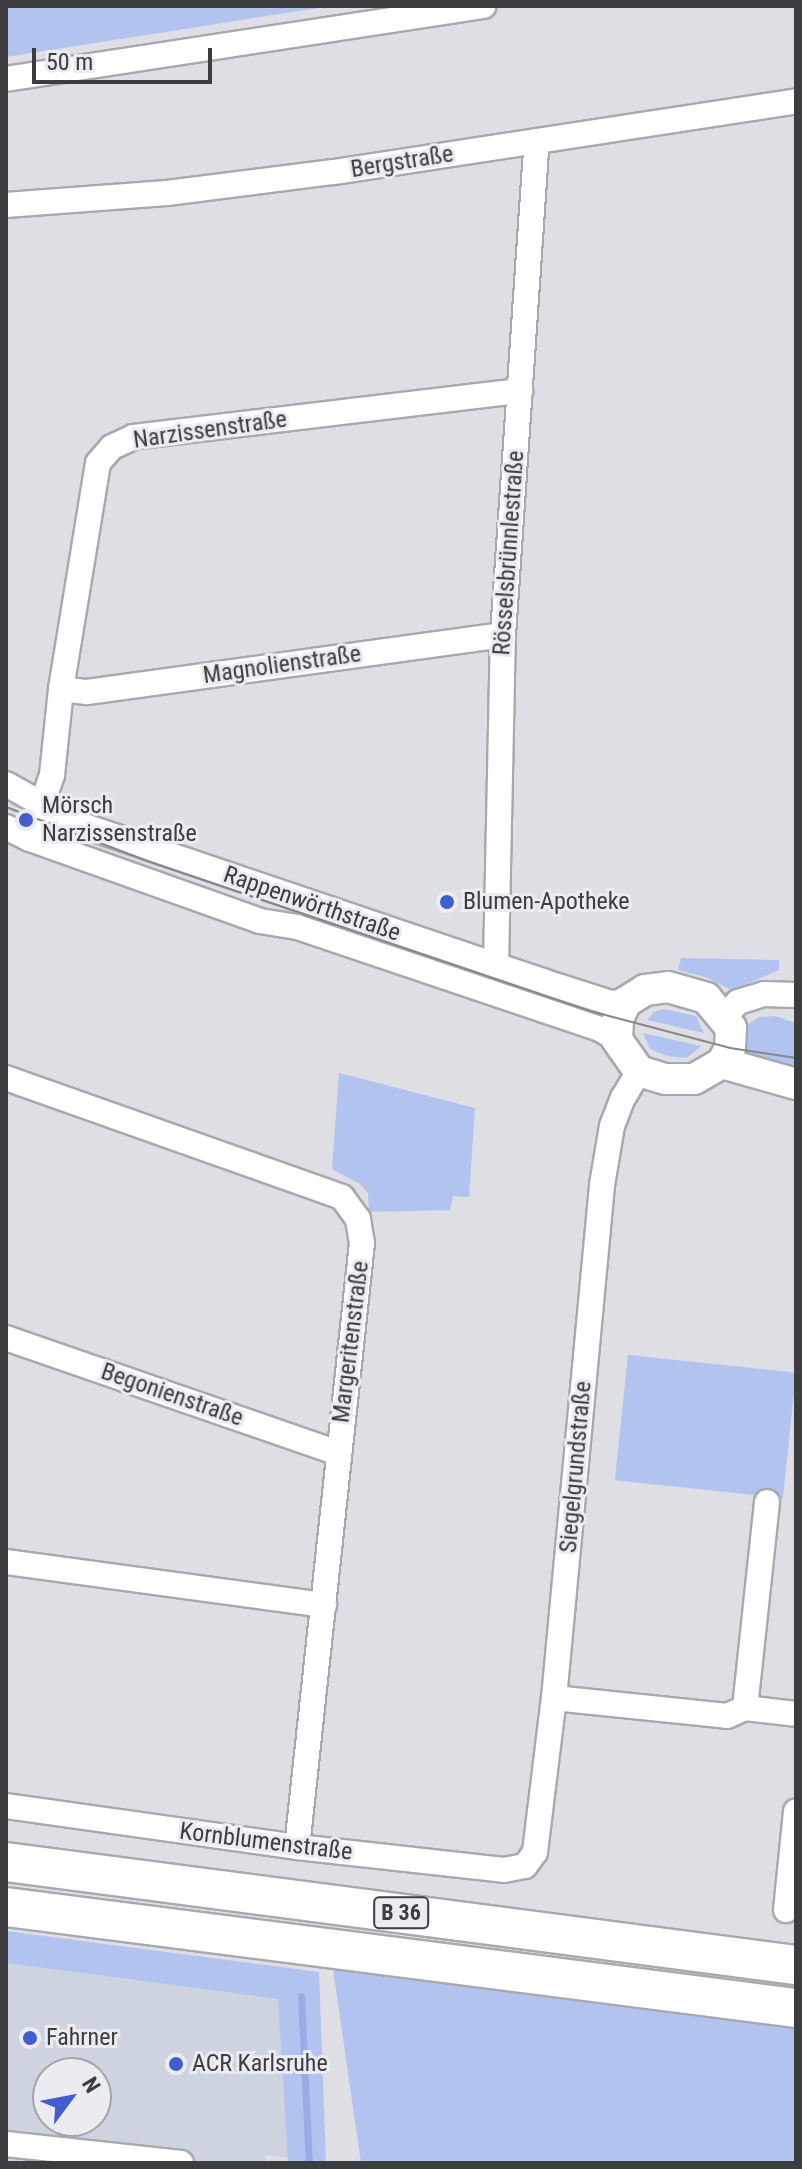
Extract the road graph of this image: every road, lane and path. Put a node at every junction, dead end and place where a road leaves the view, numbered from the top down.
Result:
1 (483, 6) edge
2 (6, 79) edge
3 (796, 101) edge
4 (537, 141) junction
5 (6, 205) edge
6 (520, 391) junction
7 (503, 635) junction
8 (61, 689) junction
9 (6, 784) edge
10 (42, 807) junction
11 (6, 827) edge
12 (30, 839) junction
13 (496, 965) junction
14 (796, 995) edge
15 (626, 1002) junction
16 (724, 1018) junction
17 (617, 1039) junction
18 (722, 1063) junction
19 (639, 1071) junction
20 (6, 1078) edge
21 (796, 1084) edge
22 (6, 1338) edge
23 (338, 1453) junction
24 (767, 1502) dead end
25 (6, 1562) edge
26 (324, 1605) junction
27 (554, 1698) junction
28 (745, 1708) junction
29 (796, 1714) edge
30 (6, 1806) edge
31 (796, 1812) edge
32 (297, 1847) junction
33 (6, 1862) edge
34 (525, 1866) joint
35 (6, 1907) edge
36 (786, 1910) dead end
37 (796, 1965) edge
38 (796, 2008) edge
39 (6, 2144) edge
40 (181, 2163) edge

1 - 2 street
3 - 4 street, Bergstraße
4 - 5 street, Bergstraße
4 - 6 street, Rösselsbrünnlestraße
6 - 7 street, Rösselsbrünnlestraße
6 - 8 street, Narzissenstraße
7 - 8 street, Magnolienstraße
7 - 13 street, Rösselsbrünnlestraße
8 - 10 street, Narzissenstraße
9 - 10 street, Rappenwörthstraße
10 - 12 street, Narzissenstraße
10 - 13 street, Rappenwörthstraße
11 - 12 street, Rappenwörthstraße
12 - 17 street, Rappenwörthstraße
13 - 15 street, Rappenwörthstraße
14 - 16 street
15 - 16 street
15 - 17 street
16 - 18 street
17 - 19 street
18 - 19 street
18 - 21 street
19 - 27 street, Siegelgrundstraße
20 - 23 street, Margeritenstraße
22 - 23 street, Begonienstraße
23 - 26 street, Margeritenstraße
24 - 28 street
25 - 26 street
26 - 32 street, Margeritenstraße
27 - 28 street
27 - 34 street, Siegelgrundstraße
28 - 29 street
30 - 32 street, Kornblumenstraße
31 - 36 street
32 - 34 street, Kornblumenstraße
33 - 37 main road, B 36
35 - 38 main road, B 36
39 - 40 street

